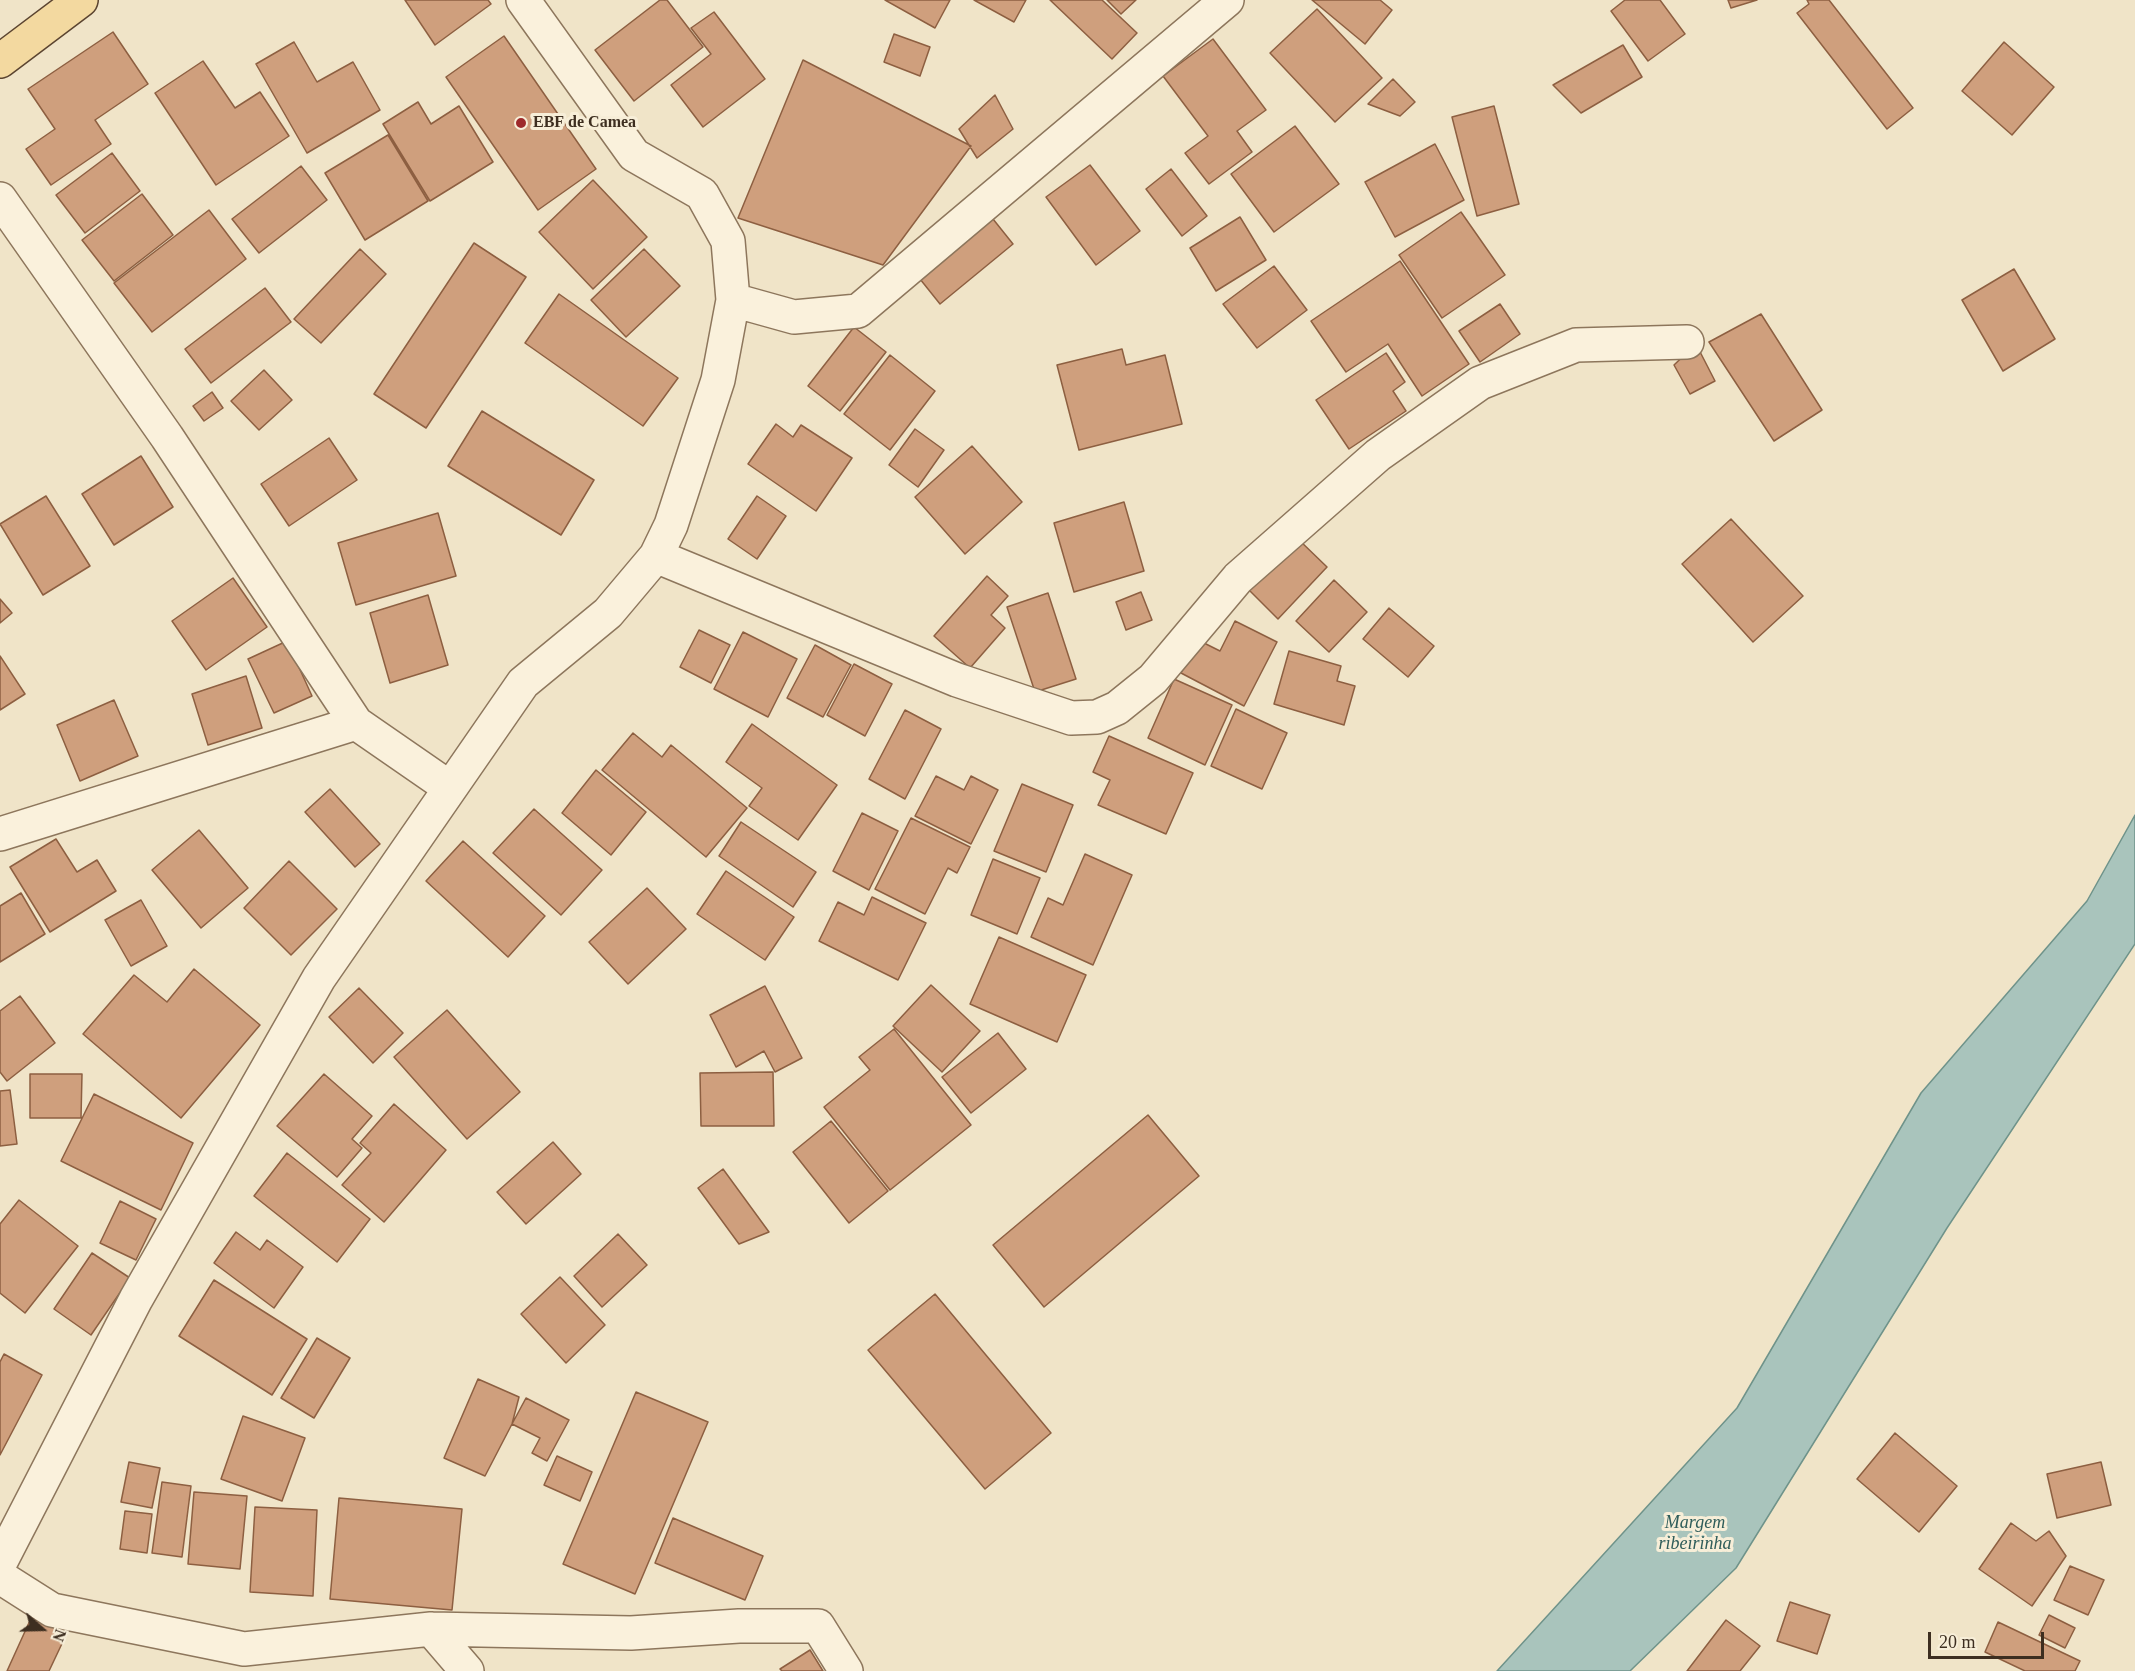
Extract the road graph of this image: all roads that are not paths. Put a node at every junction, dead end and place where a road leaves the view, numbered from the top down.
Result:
1 (81, 0) edge
2 (523, 0) edge
3 (1227, 0) edge
4 (0, 61) edge
5 (0, 198) edge
6 (733, 300) junction
7 (1687, 342) dead end
8 (656, 556) junction
9 (356, 723) junction
10 (450, 788) junction
11 (0, 834) edge
12 (0, 1563) edge
13 (0, 1577) edge
14 (431, 1629) junction
15 (467, 1671) edge
16 (846, 1671) edge

1 - 4 main road
2 - 6 street
3 - 6 street
5 - 9 street
6 - 8 street
7 - 8 street
8 - 10 street
9 - 10 street
9 - 11 street
10 - 12 street
13 - 14 street
14 - 15 street
14 - 16 street

